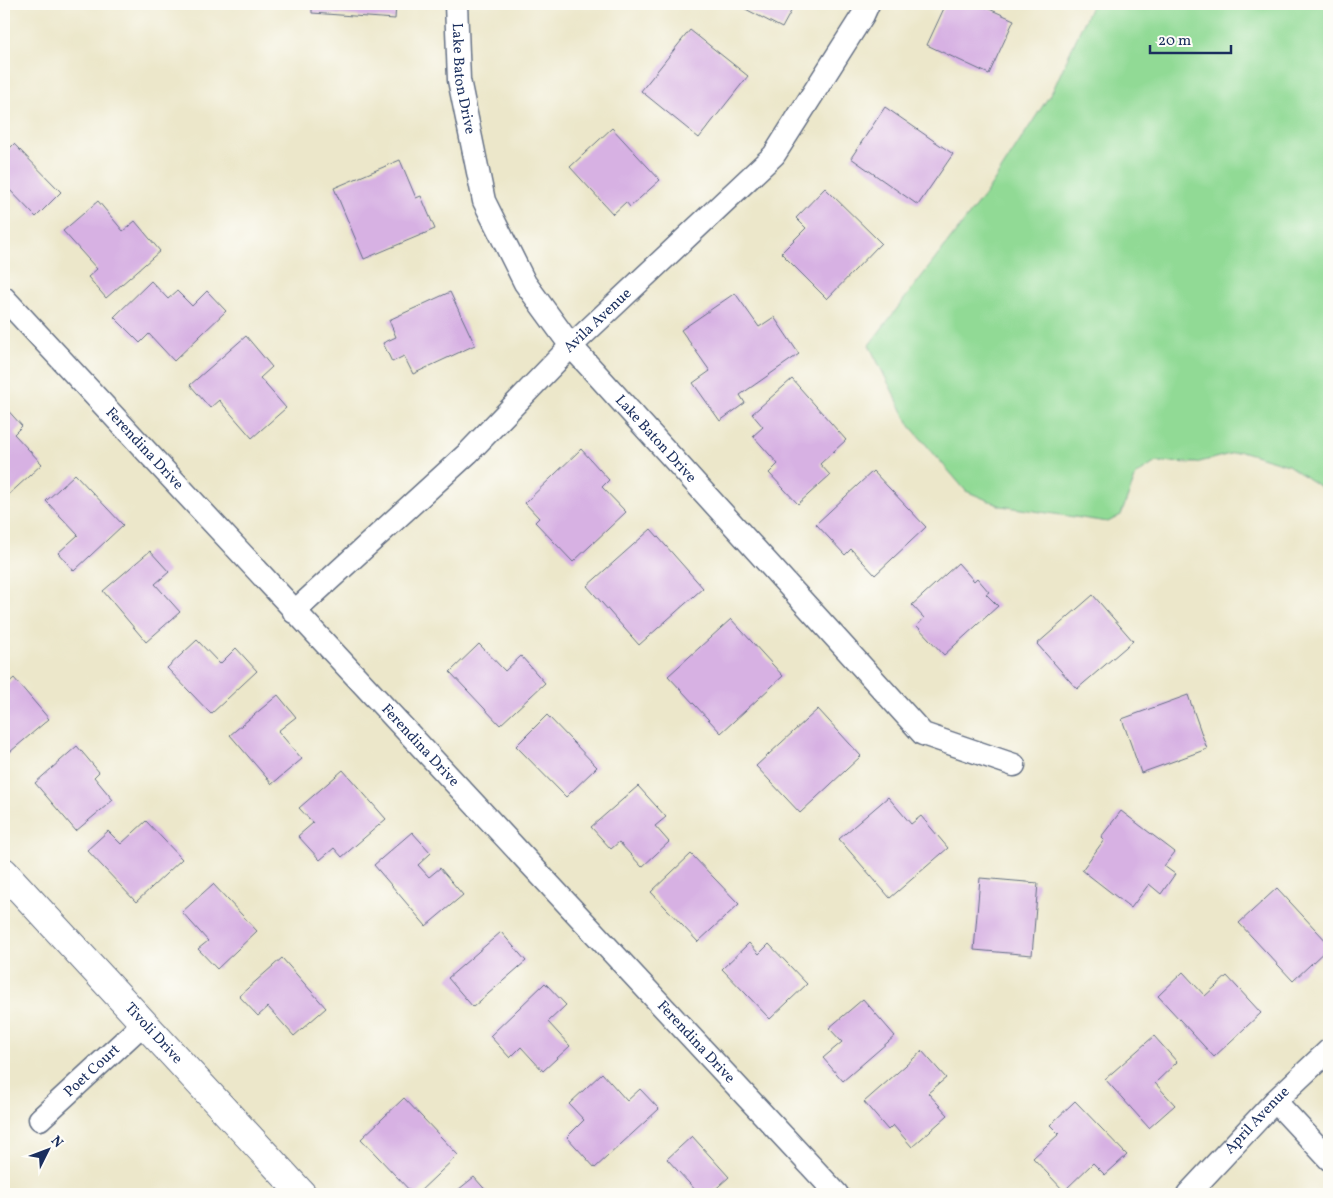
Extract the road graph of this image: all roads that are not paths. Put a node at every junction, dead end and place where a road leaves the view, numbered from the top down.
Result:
1 (456, 4) edge
2 (868, 4) edge
3 (4, 298) edge
4 (571, 346) junction
5 (294, 612) junction
6 (1014, 765) dead end
7 (4, 872) edge
8 (144, 1023) junction
9 (1329, 1050) edge
10 (1275, 1100) junction
11 (40, 1119) dead end
12 (1329, 1159) edge
13 (302, 1194) edge
14 (836, 1194) edge
15 (1188, 1194) edge

1 - 4 street, Lake Baton Drive
2 - 4 street, Avila Avenue
3 - 5 street, Ferendina Drive
4 - 5 street, Avila Avenue
4 - 6 street, Lake Baton Drive
5 - 14 street, Ferendina Drive
7 - 8 street, Tivoli Drive
8 - 11 street, Poet Court
8 - 13 street, Tivoli Drive
9 - 10 street, April Avenue
10 - 12 street
10 - 15 street, April Avenue

